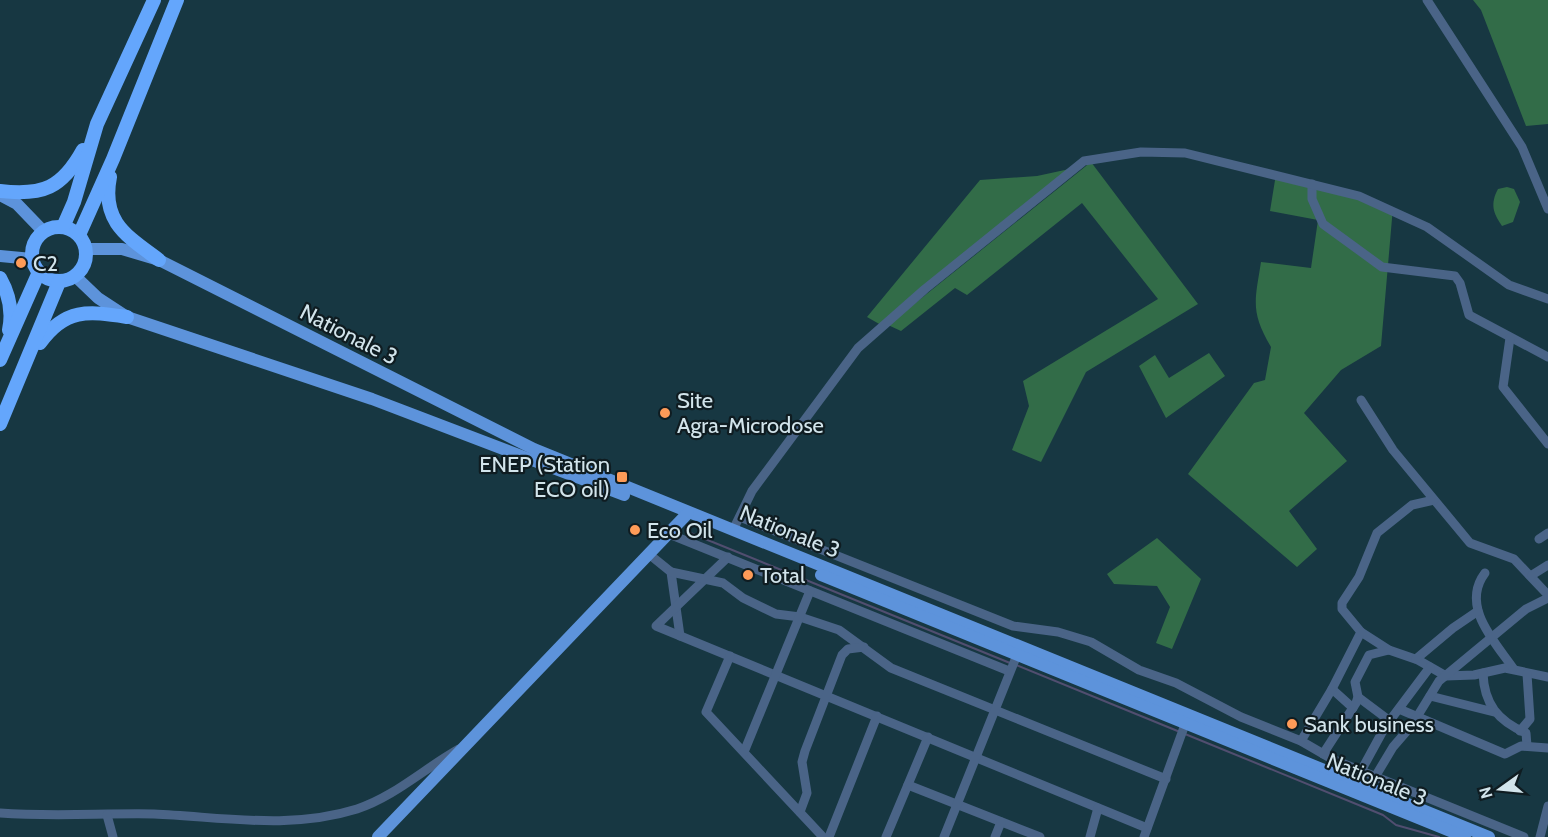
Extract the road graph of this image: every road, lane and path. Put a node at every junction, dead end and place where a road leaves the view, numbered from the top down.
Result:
1 (154, 0) edge
2 (177, 0) edge
3 (1427, 0) edge
4 (97, 124) junction
5 (114, 159) junction
6 (1312, 184) junction
7 (0, 193) edge
8 (1548, 209) edge
9 (63, 227) junction
10 (43, 231) junction
11 (79, 235) junction
12 (86, 249) junction
13 (0, 256) edge
14 (32, 259) junction
15 (159, 260) junction
16 (39, 272) junction
17 (75, 276) junction
18 (0, 278) edge
19 (59, 282) junction
20 (1548, 299) edge
21 (127, 317) junction
22 (1510, 338) junction
23 (2, 355) edge
24 (1548, 357) edge
25 (28, 360) junction
26 (1361, 400) dead end
27 (0, 424) edge
28 (1548, 444) edge
29 (1434, 500) junction
30 (686, 516) junction
31 (740, 517) junction
32 (733, 530) junction
33 (669, 534) junction
34 (650, 555) junction
35 (728, 557) junction
36 (1545, 567) edge
37 (670, 572) junction
38 (1485, 573) dead end
39 (1532, 575) junction
40 (704, 580) junction
41 (1540, 584) junction
42 (810, 591) junction
43 (1548, 596) edge
44 (674, 609) junction
45 (1478, 611) junction
46 (800, 617) junction
47 (1361, 632) junction
48 (680, 636) junction
49 (1490, 637) junction
50 (864, 647) junction
51 (1389, 650) junction
52 (1018, 651) junction
53 (730, 656) junction
54 (1416, 659) junction
55 (1346, 664) junction
56 (1430, 667) junction
57 (1513, 668) junction
58 (1009, 671) junction
59 (1359, 673) junction
60 (1483, 673) junction
61 (1527, 674) junction
62 (776, 675) junction
63 (1446, 676) junction
64 (1548, 677) edge
65 (1332, 689) junction
66 (1430, 696) junction
67 (1358, 697) junction
68 (826, 698) junction
69 (993, 708) junction
70 (1353, 708) junction
71 (1399, 709) junction
72 (1494, 712) junction
73 (877, 716) junction
74 (1418, 716) junction
75 (1188, 719) junction
76 (1390, 721) junction
77 (1520, 730) junction
78 (928, 737) junction
79 (1301, 741) junction
80 (468, 743) junction
81 (1527, 746) junction
82 (1548, 748) edge
83 (744, 752) junction
84 (1323, 754) junction
85 (976, 759) junction
86 (1361, 771) junction
87 (1375, 777) junction
88 (1166, 779) junction
89 (908, 785) junction
90 (958, 806) junction
91 (1548, 806) edge
92 (1098, 808) junction
93 (800, 812) junction
94 (0, 813) edge
95 (108, 815) junction
96 (1001, 822) junction
97 (1146, 832) edge
98 (112, 837) edge
99 (378, 837) edge
100 (823, 837) edge
101 (829, 837) edge
102 (886, 837) edge
103 (944, 837) edge
104 (995, 837) edge
105 (1040, 837) edge
106 (1090, 837) edge
107 (1464, 837) edge
108 (1490, 837) edge
109 (1524, 837) edge
110 (1540, 837) edge

1 - 4 highway
2 - 5 highway
3 - 8 street
4 - 7 highway
4 - 9 highway
5 - 11 highway
5 - 15 highway
6 - 20 street
6 - 22 street
6 - 31 street
7 - 10 main road
9 - 10 highway
9 - 11 highway
10 - 14 highway
11 - 12 highway
12 - 15 main road, Nationale 3
12 - 17 highway
13 - 14 main road
14 - 16 highway
15 - 30 main road, Nationale 3
16 - 19 highway
16 - 23 highway
17 - 19 highway
17 - 21 main road, Nationale 3
18 - 23 highway
19 - 25 highway
21 - 25 highway
21 - 30 main road, Nationale 3
22 - 24 street
22 - 28 street
25 - 27 highway
26 - 29 street
29 - 39 street
29 - 47 street
30 - 32 main road, Nationale 3
30 - 33 main road
30 - 52 main road, Nationale 3
31 - 32 street
31 - 79 street
32 - 52 main road, Nationale 3
33 - 34 main road
33 - 35 street
34 - 37 street
34 - 80 main road
35 - 40 street
35 - 42 street
36 - 39 street
36 - 41 street
37 - 40 street
37 - 44 street
38 - 45 street
39 - 41 street
40 - 44 street
40 - 46 street
41 - 43 street
42 - 46 street
42 - 58 street
43 - 49 street
44 - 48 street
44 - 48 street
45 - 49 street
45 - 54 street
46 - 50 street
46 - 62 street
47 - 51 street
47 - 55 street
48 - 53 street
49 - 57 street
49 - 63 street
50 - 68 street
50 - 69 street
51 - 54 street
51 - 59 street
52 - 58 street
52 - 75 main road, Nationale 3
53 - 62 street
53 - 83 street
54 - 56 street
55 - 59 street
55 - 65 street
56 - 63 street
56 - 71 street
57 - 60 street
57 - 61 street
58 - 69 street
59 - 67 street
60 - 63 street
60 - 72 street
61 - 64 street
61 - 77 street
62 - 68 street
62 - 83 street
63 - 66 street
65 - 70 street
65 - 79 street
66 - 72 street
66 - 74 street
67 - 70 street
67 - 76 street
68 - 73 street
68 - 93 street
69 - 85 street
69 - 88 street
70 - 84 street
71 - 74 street
71 - 76 street
72 - 77 street
73 - 78 street
73 - 101 street
74 - 81 street
74 - 87 street
75 - 88 street
75 - 107 main road, Nationale 3
75 - 108 main road, Nationale 3
76 - 86 street
77 - 81 street
78 - 85 street
78 - 89 street
79 - 84 street
80 - 95 street
80 - 99 main road
81 - 82 street
83 - 93 street
84 - 86 street
85 - 90 street
85 - 92 street
86 - 87 street
87 - 109 street
88 - 97 street
89 - 90 street
89 - 102 street
90 - 96 street
90 - 103 street
91 - 110 street
92 - 97 street
92 - 106 street
93 - 100 street
94 - 95 street
95 - 98 street
96 - 104 street
96 - 105 street

